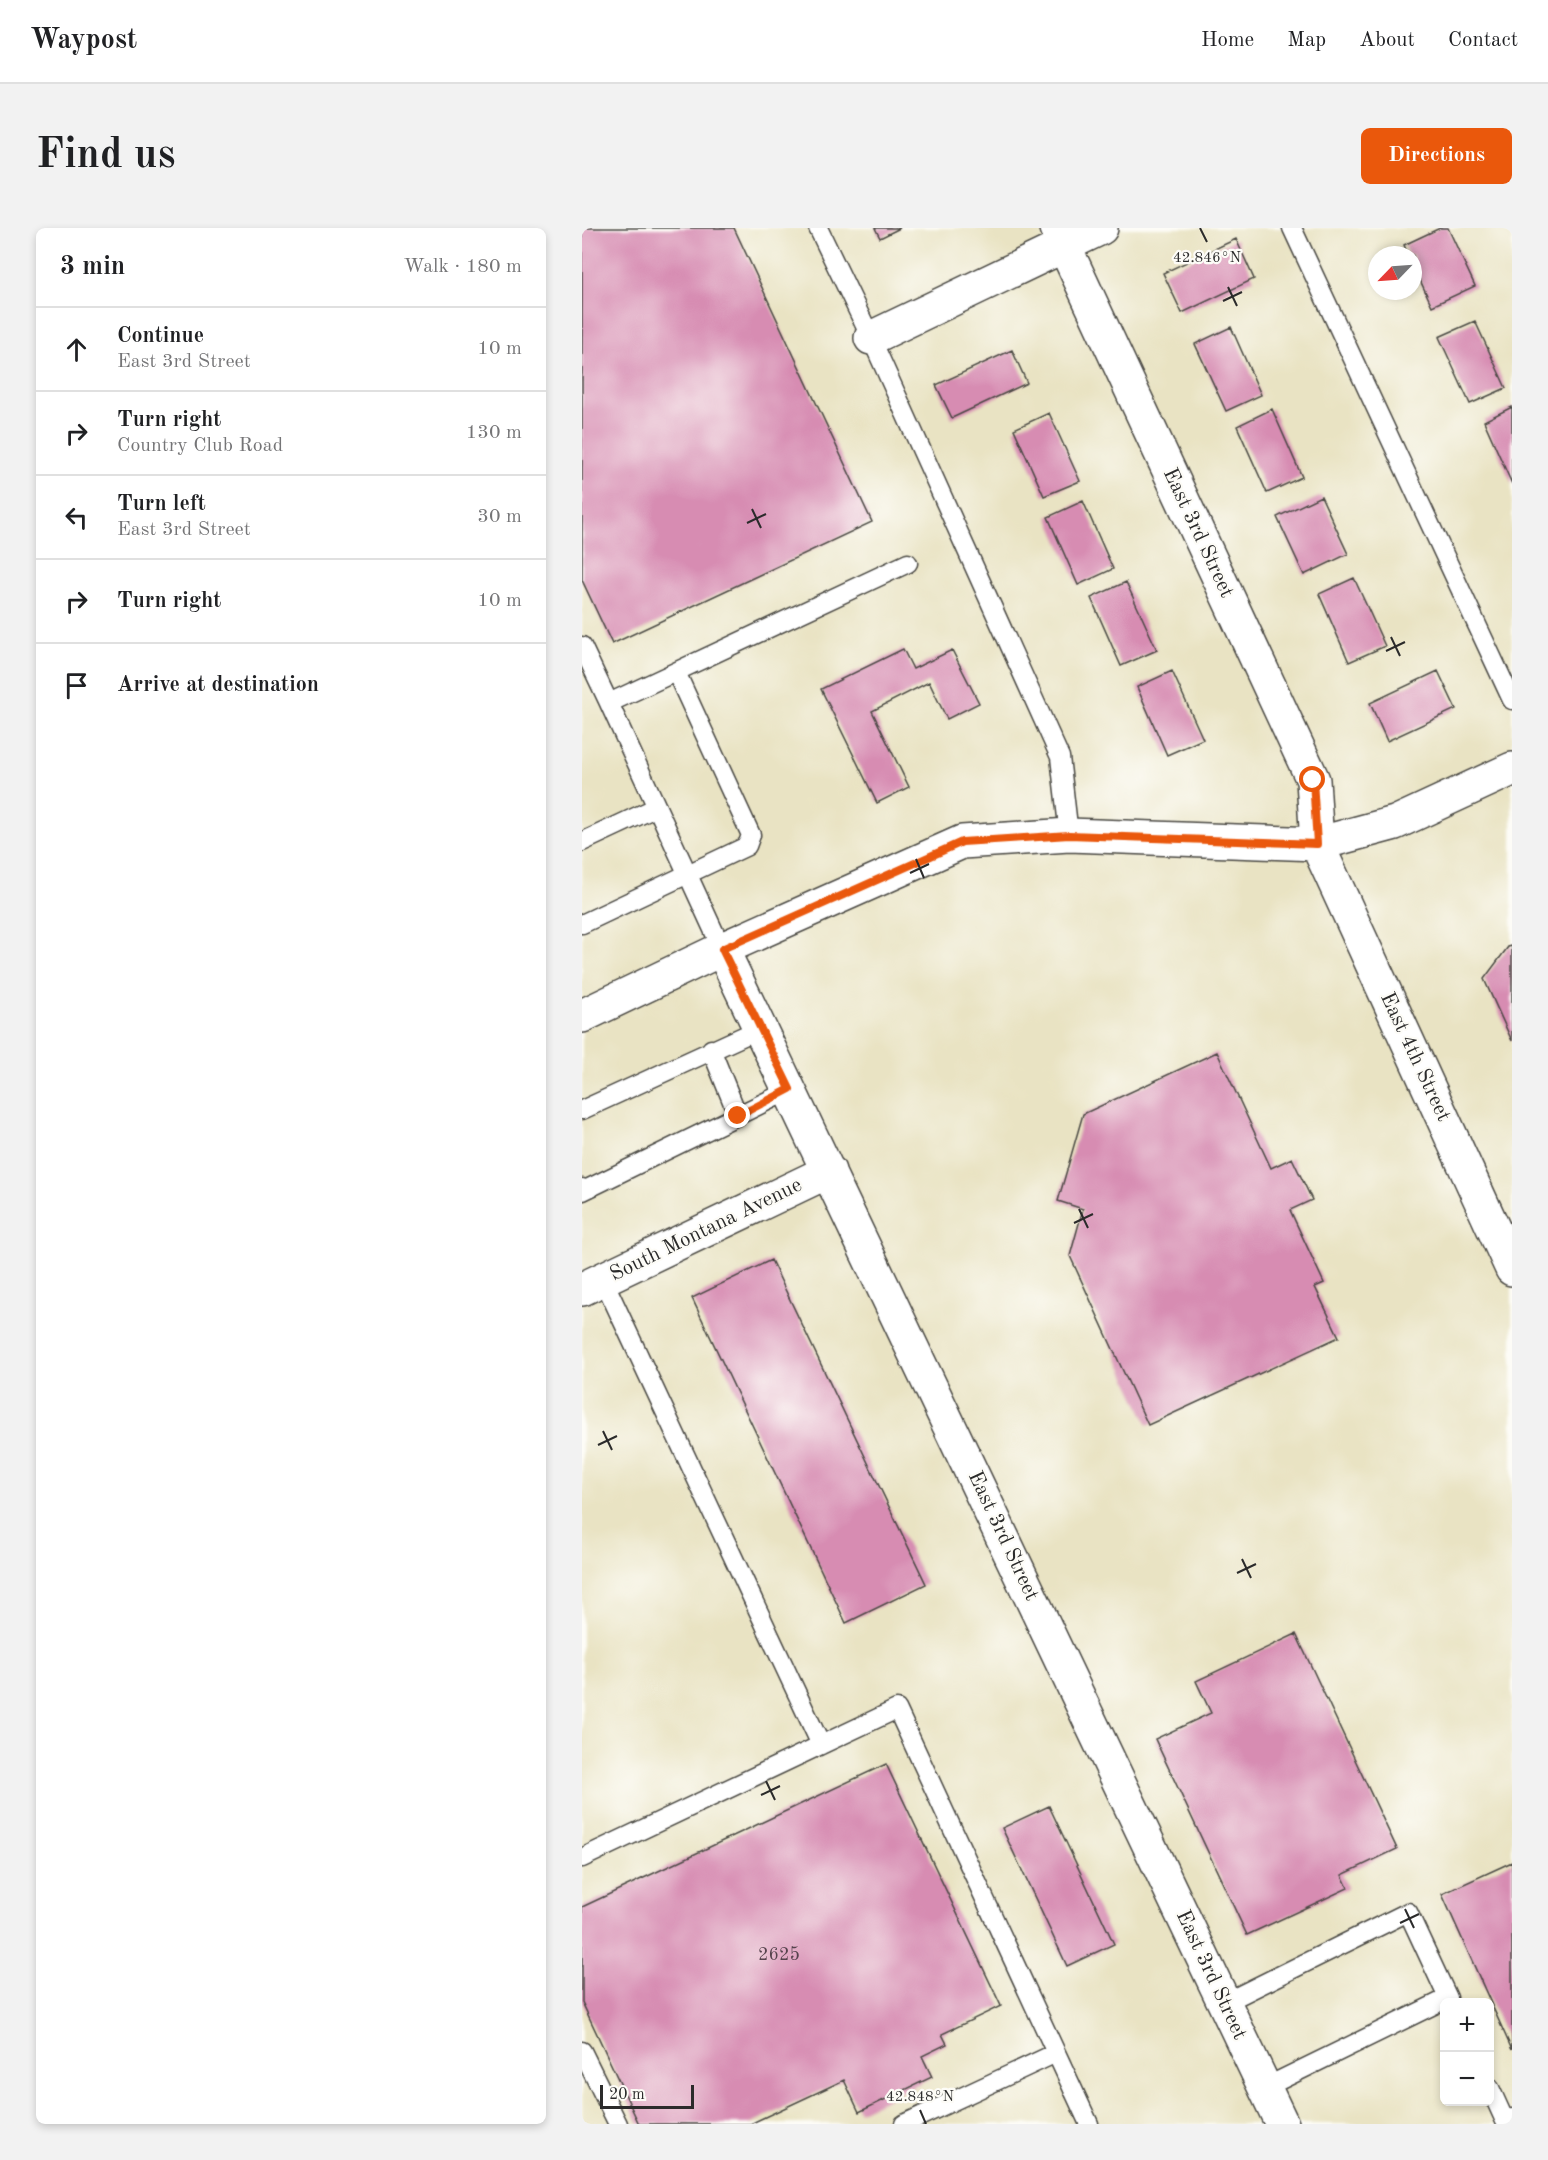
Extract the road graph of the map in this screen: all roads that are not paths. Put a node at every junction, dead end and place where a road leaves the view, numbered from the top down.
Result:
1 (818, 228) edge
2 (1101, 228) edge
3 (1292, 228) edge
4 (1060, 237) edge
5 (871, 338) junction
6 (908, 563) dead end
7 (582, 646) edge
8 (676, 672) junction
9 (1512, 700) edge
10 (609, 703) junction
11 (1512, 769) edge
12 (657, 807) junction
13 (1069, 835) junction
14 (582, 842) edge
15 (1317, 844) junction
16 (687, 873) junction
17 (582, 924) edge
18 (722, 949) junction
19 (582, 1016) edge
20 (760, 1028) junction
21 (711, 1049) junction
22 (790, 1089) junction
23 (582, 1110) edge
24 (738, 1116) junction
25 (829, 1171) junction
26 (582, 1188) edge
27 (1512, 1269) edge
28 (592, 1284) edge
29 (821, 1745) junction
30 (582, 1858) edge
31 (1448, 1998) edge
32 (1224, 2003) junction
33 (1440, 2004) edge
34 (582, 2052) edge
35 (1056, 2054) junction
36 (1264, 2088) junction
37 (1494, 2097) edge
38 (1512, 2118) edge
39 (618, 2124) edge
40 (904, 2124) edge
41 (1089, 2124) edge
42 (1281, 2124) edge

1 - 5 lane
2 - 4 street
3 - 9 lane
4 - 5 street
4 - 15 street, East 3rd Street
5 - 13 lane
6 - 8 lane
7 - 10 lane
8 - 10 lane
8 - 16 lane
10 - 12 lane
11 - 15 street
12 - 14 lane
12 - 16 lane
13 - 15 street
13 - 18 street
15 - 27 street, East 4th Street
16 - 17 lane
16 - 18 lane
18 - 19 street
18 - 20 street, East 3rd Street
20 - 21 lane
20 - 22 street, East 3rd Street
21 - 23 lane
21 - 24 lane
22 - 24 lane
22 - 25 street, East 3rd Street
24 - 26 lane
25 - 28 street, South Montana Avenue
25 - 32 street, East 3rd Street
28 - 29 lane
29 - 30 lane
29 - 35 lane
31 - 32 lane
32 - 36 street, East 3rd Street
33 - 36 lane
34 - 39 lane
35 - 40 lane
35 - 41 lane
36 - 42 street, East 3rd Street
37 - 38 lane

